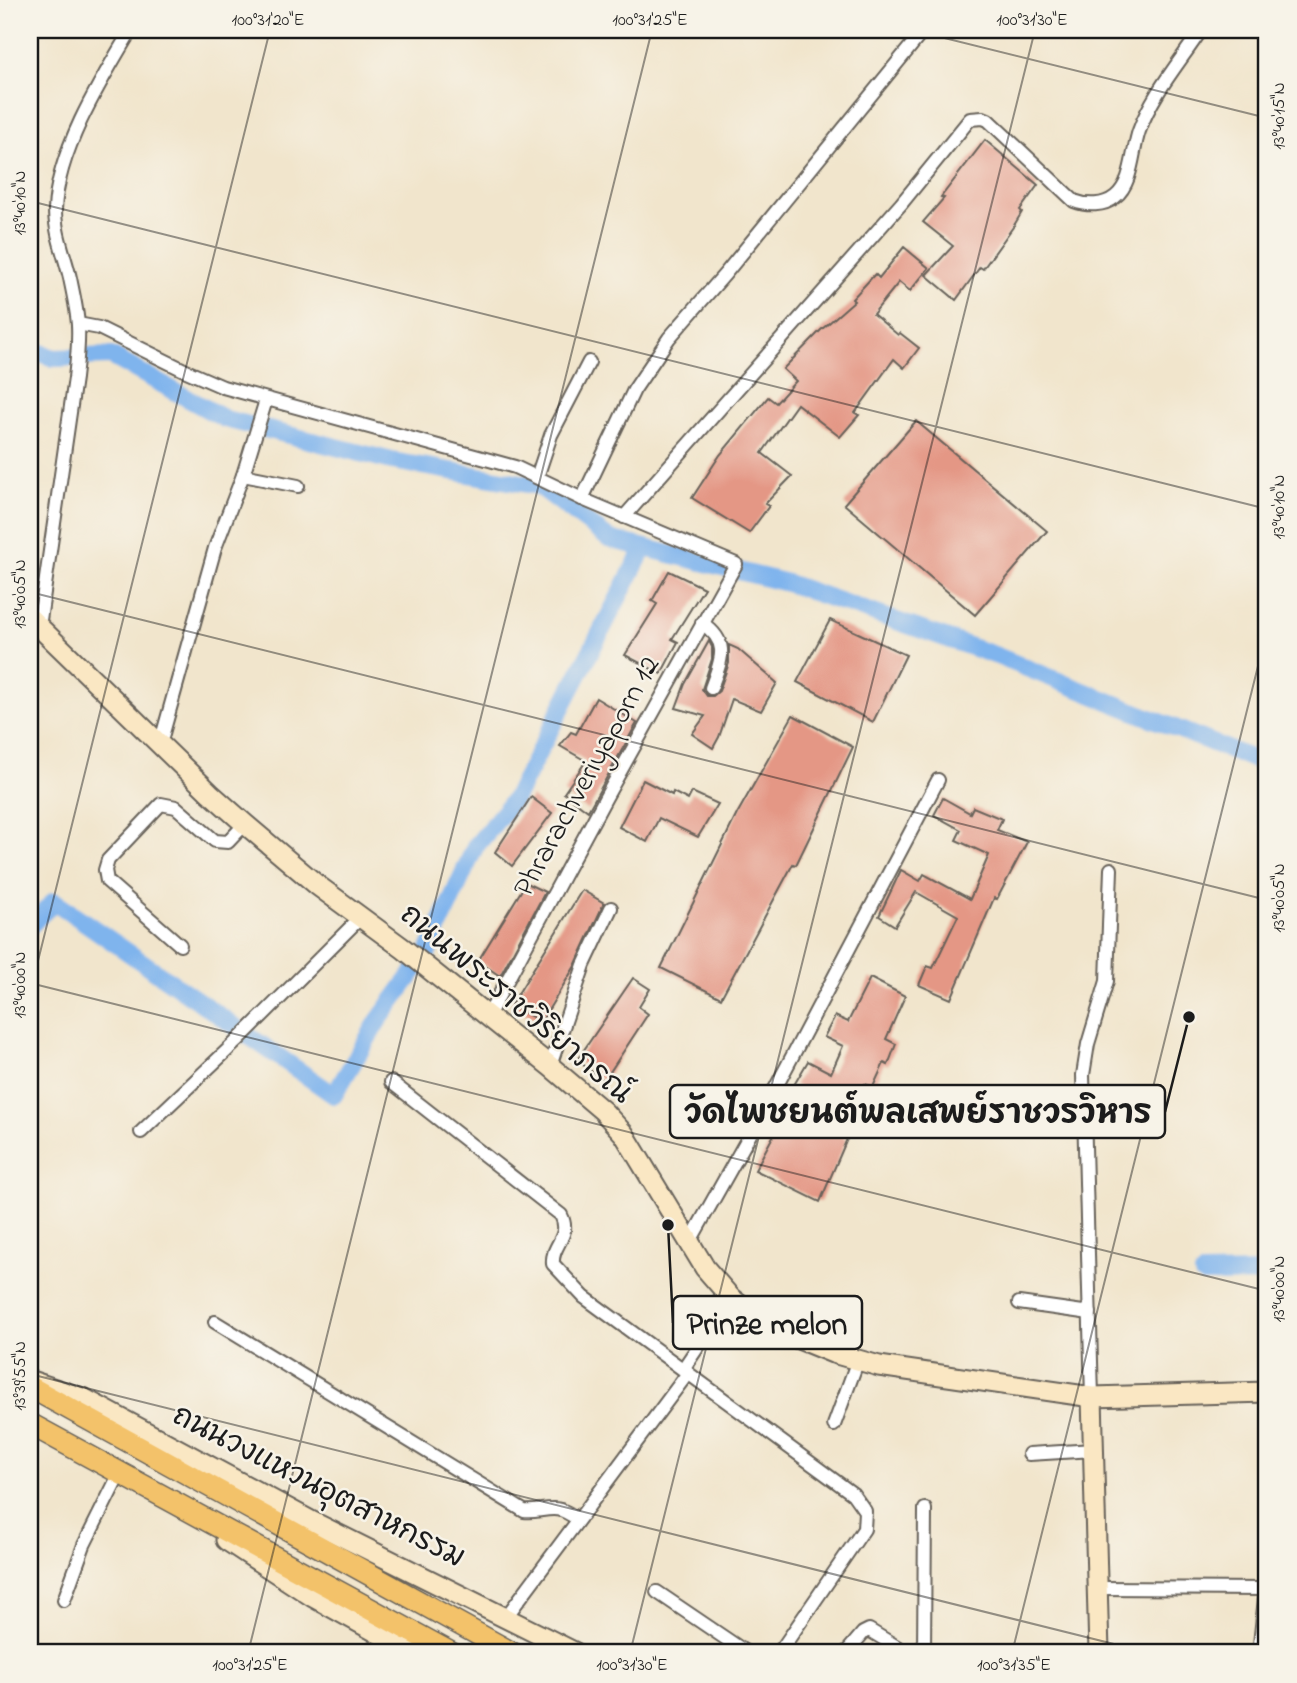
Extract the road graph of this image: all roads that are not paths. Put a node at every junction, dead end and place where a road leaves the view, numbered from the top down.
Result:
1 (131, 30) edge
2 (924, 30) edge
3 (1202, 30) edge
4 (78, 324) junction
5 (589, 362) dead end
6 (266, 400) junction
7 (243, 475) junction
8 (537, 477) junction
9 (298, 486) dead end
10 (582, 499) junction
11 (624, 517) junction
12 (34, 622) edge
13 (702, 623) junction
14 (711, 688) dead end
15 (160, 744) junction
16 (938, 780) dead end
17 (244, 824) junction
18 (1111, 869) dead end
19 (611, 908) dead end
20 (361, 917) junction
21 (180, 946) dead end
22 (488, 1016) junction
23 (550, 1066) junction
24 (391, 1082) dead end
25 (141, 1132) dead end
26 (690, 1243) junction
27 (731, 1298) junction
28 (1019, 1303) dead end
29 (1090, 1313) junction
30 (215, 1322) dead end
31 (858, 1360) junction
32 (686, 1371) junction
33 (30, 1380) edge
34 (30, 1387) edge
35 (1267, 1392) edge
36 (1092, 1396) junction
37 (30, 1424) edge
38 (834, 1425) dead end
39 (1094, 1450) junction
40 (1029, 1454) dead end
41 (129, 1477) junction
42 (925, 1508) dead end
43 (578, 1520) junction
44 (1098, 1588) junction
45 (1267, 1589) edge
46 (657, 1592) dead end
47 (64, 1600) dead end
48 (506, 1617) junction
49 (447, 1652) edge
50 (414, 1653) edge
51 (512, 1653) edge
52 (576, 1653) edge
53 (747, 1653) edge
54 (779, 1653) edge
55 (846, 1653) edge
56 (907, 1653) edge
57 (924, 1653) edge
58 (1099, 1653) edge
59 (1259, 1653) edge

1 - 4 street
2 - 10 street
3 - 11 street
4 - 6 street
4 - 12 street
5 - 8 street
6 - 7 street
6 - 8 street
7 - 9 street
7 - 15 street
8 - 10 street
10 - 11 street
11 - 13 street, Phrarachveriyaporn 12
12 - 15 main road, ถนนพระราชวิริยาภรณ์
13 - 14 street
13 - 22 street, Phrarachveriyaporn 12
15 - 17 main road, ถนนพระราชวิริยาภรณ์
16 - 26 street
17 - 20 main road, ถนนพระราชวิริยาภรณ์
17 - 21 street
18 - 29 street
19 - 23 street
20 - 22 main road, ถนนพระราชวิริยาภรณ์
20 - 25 street
22 - 23 main road, ถนนพระราชวิริยาภรณ์
23 - 26 main road, ถนนพระราชวิริยาภรณ์
24 - 32 street
26 - 27 main road, ถนนพระราชวิริยาภรณ์
27 - 31 main road, ถนนพระราชวิริยาภรณ์
27 - 32 street
28 - 29 street
29 - 36 street
30 - 43 street
31 - 36 main road, ถนนพระราชวิริยาภรณ์
31 - 38 street
32 - 43 street
32 - 54 street
33 - 48 main road, ถนนวงแหวนอุตสาหกรรม
34 - 51 main road, ถนนวงแหวนอุตสาหกรรม
35 - 36 main road, ถนนพระราชวิริยาภรณ์
36 - 39 main road
37 - 41 main road
39 - 40 street
39 - 44 main road
41 - 47 street
41 - 49 main road
41 - 50 main road
42 - 57 street
43 - 48 street
44 - 45 street
44 - 58 main road
45 - 59 street
46 - 53 street
48 - 52 main road, ถนนวงแหวนอุตสาหกรรม
55 - 56 street

